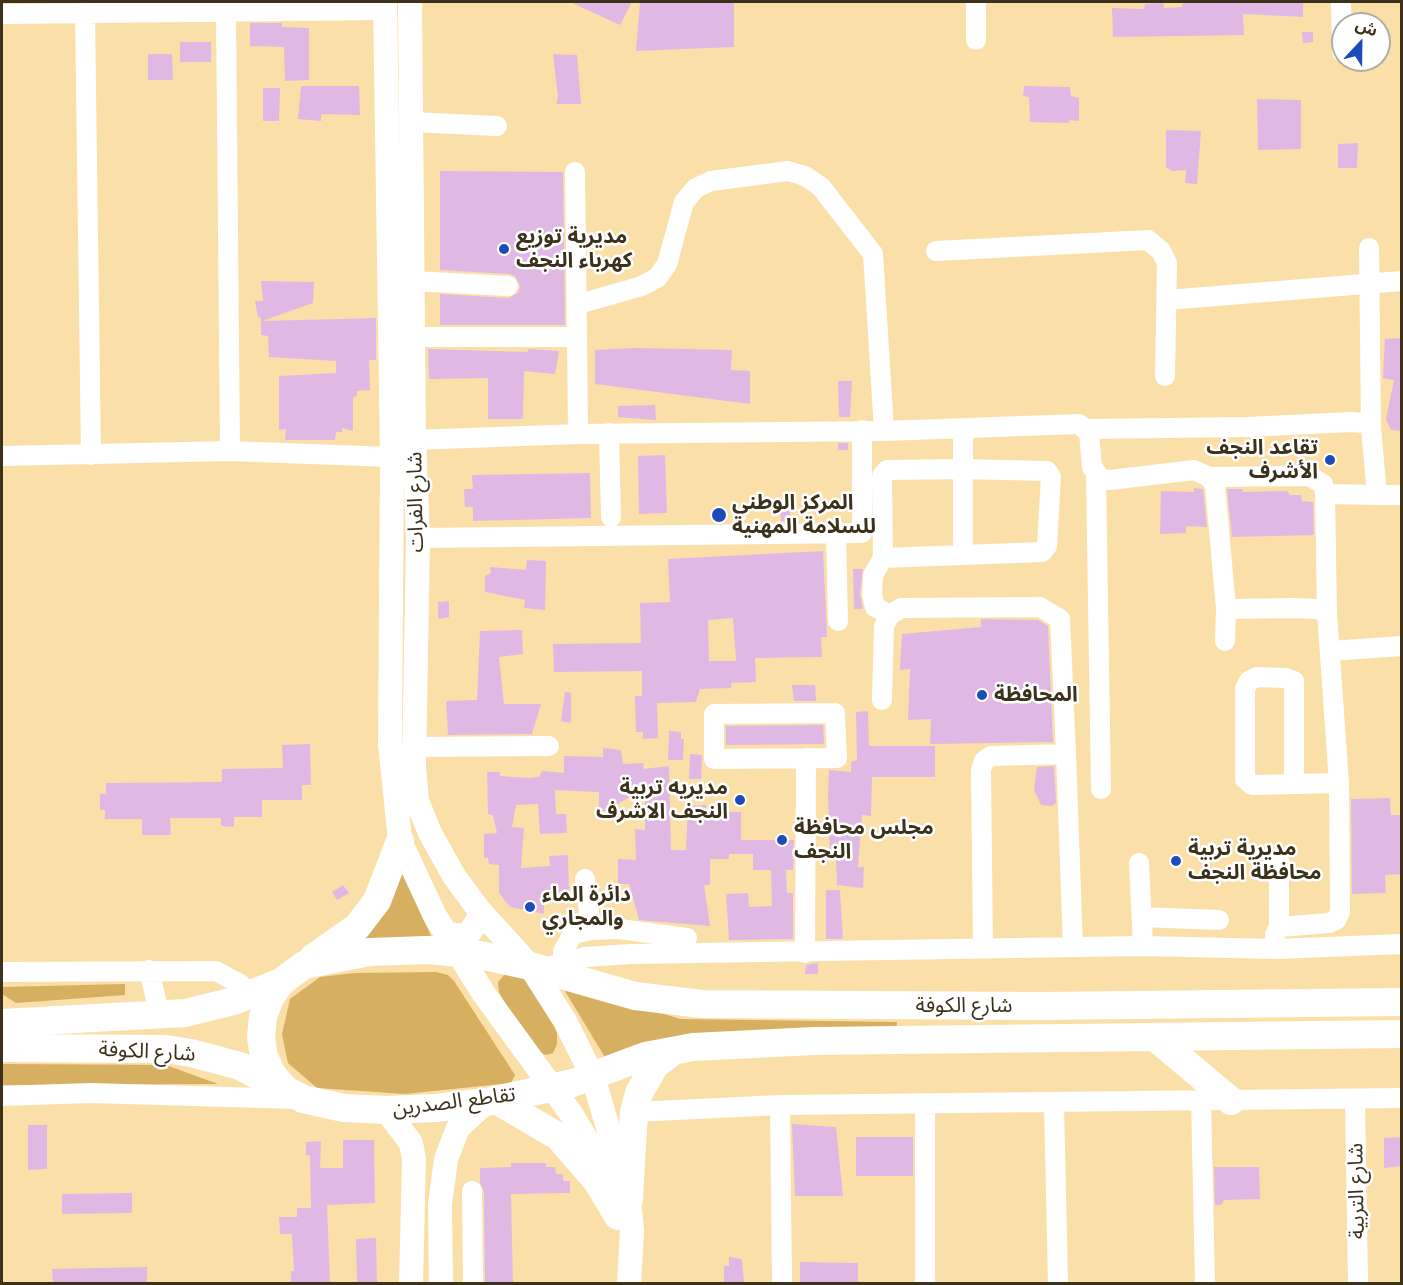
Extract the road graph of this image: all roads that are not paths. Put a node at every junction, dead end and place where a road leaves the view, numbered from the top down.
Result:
1 (410, 2) edge
2 (976, 2) edge
3 (360, 6) edge
4 (385, 6) edge
5 (213, 8) edge
6 (85, 13) junction
7 (2, 14) edge
8 (976, 40) dead end
9 (411, 122) junction
10 (497, 126) dead end
11 (575, 172) dead end
12 (1369, 248) dead end
13 (936, 251) dead end
14 (1401, 281) edge
15 (1370, 283) junction
16 (412, 285) junction
17 (508, 286) dead end
18 (388, 290) junction
19 (1167, 300) junction
20 (579, 304) junction
21 (413, 337) junction
22 (578, 340) junction
23 (388, 342) junction
24 (1165, 376) dead end
25 (1371, 427) junction
26 (963, 429) junction
27 (1087, 429) junction
28 (862, 430) junction
29 (884, 431) junction
30 (609, 433) junction
31 (578, 434) junction
32 (414, 440) junction
33 (230, 451) junction
34 (91, 455) junction
35 (2, 456) edge
36 (392, 457) junction
37 (963, 469) junction
38 (1096, 476) junction
39 (1209, 477) junction
40 (1325, 494) junction
41 (1377, 495) junction
42 (1401, 495) edge
43 (611, 517) dead end
44 (836, 534) junction
45 (418, 538) junction
46 (963, 555) junction
47 (883, 558) junction
48 (1226, 609) junction
49 (1328, 613) junction
50 (890, 615) junction
51 (838, 621) dead end
52 (1225, 641) dead end
53 (1401, 646) edge
54 (1331, 651) junction
55 (882, 700) dead end
56 (549, 746) dead end
57 (414, 747) junction
58 (1066, 754) junction
59 (806, 758) junction
60 (1294, 782) junction
61 (1339, 783) junction
62 (1101, 789) dead end
63 (400, 841) junction
64 (1279, 860) dead end
65 (1139, 863) dead end
66 (585, 879) dead end
67 (479, 910) junction
68 (1142, 917) junction
69 (1219, 920) dead end
70 (1279, 927) junction
71 (591, 930) junction
72 (687, 938) dead end
73 (452, 943) junction
74 (1401, 944) edge
75 (1143, 946) junction
76 (1073, 947) junction
77 (983, 948) junction
78 (1276, 949) junction
79 (804, 953) junction
80 (544, 965) junction
81 (149, 970) junction
82 (2, 972) edge
83 (289, 976) junction
84 (250, 996) junction
85 (1401, 1002) edge
86 (160, 1016) junction
87 (2, 1023) edge
88 (1401, 1034) edge
89 (1156, 1038) junction
90 (2, 1048) edge
91 (677, 1049) junction
92 (593, 1077) junction
93 (553, 1088) junction
94 (294, 1094) junction
95 (2, 1096) edge
96 (1401, 1098) edge
97 (1355, 1099) junction
98 (1201, 1100) junction
99 (491, 1101) junction
100 (1231, 1101) junction
101 (1054, 1102) junction
102 (924, 1103) junction
103 (780, 1105) junction
104 (386, 1110) junction
105 (634, 1112) junction
106 (472, 1191) dead end
107 (624, 1208) junction
108 (629, 1272) edge
109 (411, 1284) edge
110 (441, 1284) edge
111 (473, 1284) edge
112 (782, 1284) edge
113 (925, 1284) edge
114 (1058, 1284) edge
115 (1205, 1284) edge
116 (1358, 1284) edge

1 - 9 main road, شارع الفرات
2 - 8 street
3 - 4 street
3 - 5 street
4 - 18 main road, شارع الفرات
5 - 6 street
5 - 33 street
6 - 7 street
6 - 34 street
9 - 10 street
9 - 16 main road, شارع الفرات
11 - 20 street
12 - 15 street
13 - 19 street
14 - 15 street
15 - 19 street
15 - 25 street
16 - 17 street
16 - 18 main road
16 - 21 main road, شارع الفرات
18 - 23 main road, شارع الفرات
19 - 24 street
20 - 22 street
20 - 29 street
21 - 22 street
21 - 23 main road
21 - 32 main road, شارع الفرات
22 - 31 street
23 - 36 main road, شارع الفرات
25 - 27 street
25 - 41 street
26 - 27 street
26 - 29 street
26 - 37 street
27 - 38 street
28 - 29 street
28 - 30 street
28 - 44 street
30 - 31 street
30 - 43 street
31 - 32 street
32 - 45 main road, شارع الفرات
33 - 34 street
33 - 36 street
34 - 35 street
36 - 63 main road, شارع الفرات
37 - 46 street
37 - 46 street
37 - 47 street
38 - 39 street
38 - 62 street
39 - 40 street
39 - 48 street
40 - 41 street
40 - 49 street
41 - 42 street
44 - 45 street
44 - 51 street
45 - 57 main road, شارع الفرات
46 - 47 street
47 - 50 street
48 - 49 street
48 - 52 street
49 - 54 street
50 - 55 street
50 - 58 street
53 - 54 street
54 - 61 street
56 - 57 street
57 - 67 main road, شارع الفرات
58 - 76 street
58 - 77 street
59 - 59 street
59 - 79 street
60 - 60 street
60 - 61 street
61 - 70 street
63 - 73 main road, شارع الفرات
63 - 83 highway
64 - 70 street
65 - 68 street
66 - 71 street
67 - 73 main road
67 - 80 main road, شارع الفرات
68 - 69 street
68 - 75 street
70 - 78 street
71 - 72 street
71 - 80 street
73 - 80 highway
73 - 83 highway
73 - 93 main road, شارع الفرات
74 - 78 street
75 - 76 street
75 - 78 street
76 - 77 street
77 - 79 street
79 - 80 street
80 - 85 highway, شارع الكوفة
80 - 92 main road, شارع الفرات
81 - 82 street
81 - 84 street
81 - 86 street
83 - 84 highway, شارع الكوفة
83 - 94 highway
84 - 86 highway, شارع الكوفة
86 - 87 highway, شارع الكوفة
88 - 89 highway, شارع الكوفة
89 - 91 highway, شارع الكوفة
89 - 100 highway
90 - 94 highway, شارع الكوفة
91 - 92 highway, شارع الكوفة
91 - 105 highway
92 - 93 highway, شارع الكوفة
92 - 107 main road, شارع الفرات
93 - 99 highway, تقاطع الصدرين
93 - 107 main road, شارع الفرات
94 - 95 street
94 - 104 highway, تقاطع الصدرين
96 - 97 street
97 - 100 street
97 - 116 street, شارع التربية
98 - 100 street
98 - 101 street
98 - 115 street
99 - 104 highway, تقاطع الصدرين
99 - 107 highway
99 - 110 main road
101 - 102 street
101 - 114 street
102 - 103 street
102 - 113 street
103 - 105 street
103 - 112 street
104 - 109 main road
105 - 107 highway
106 - 111 street
107 - 108 main road

